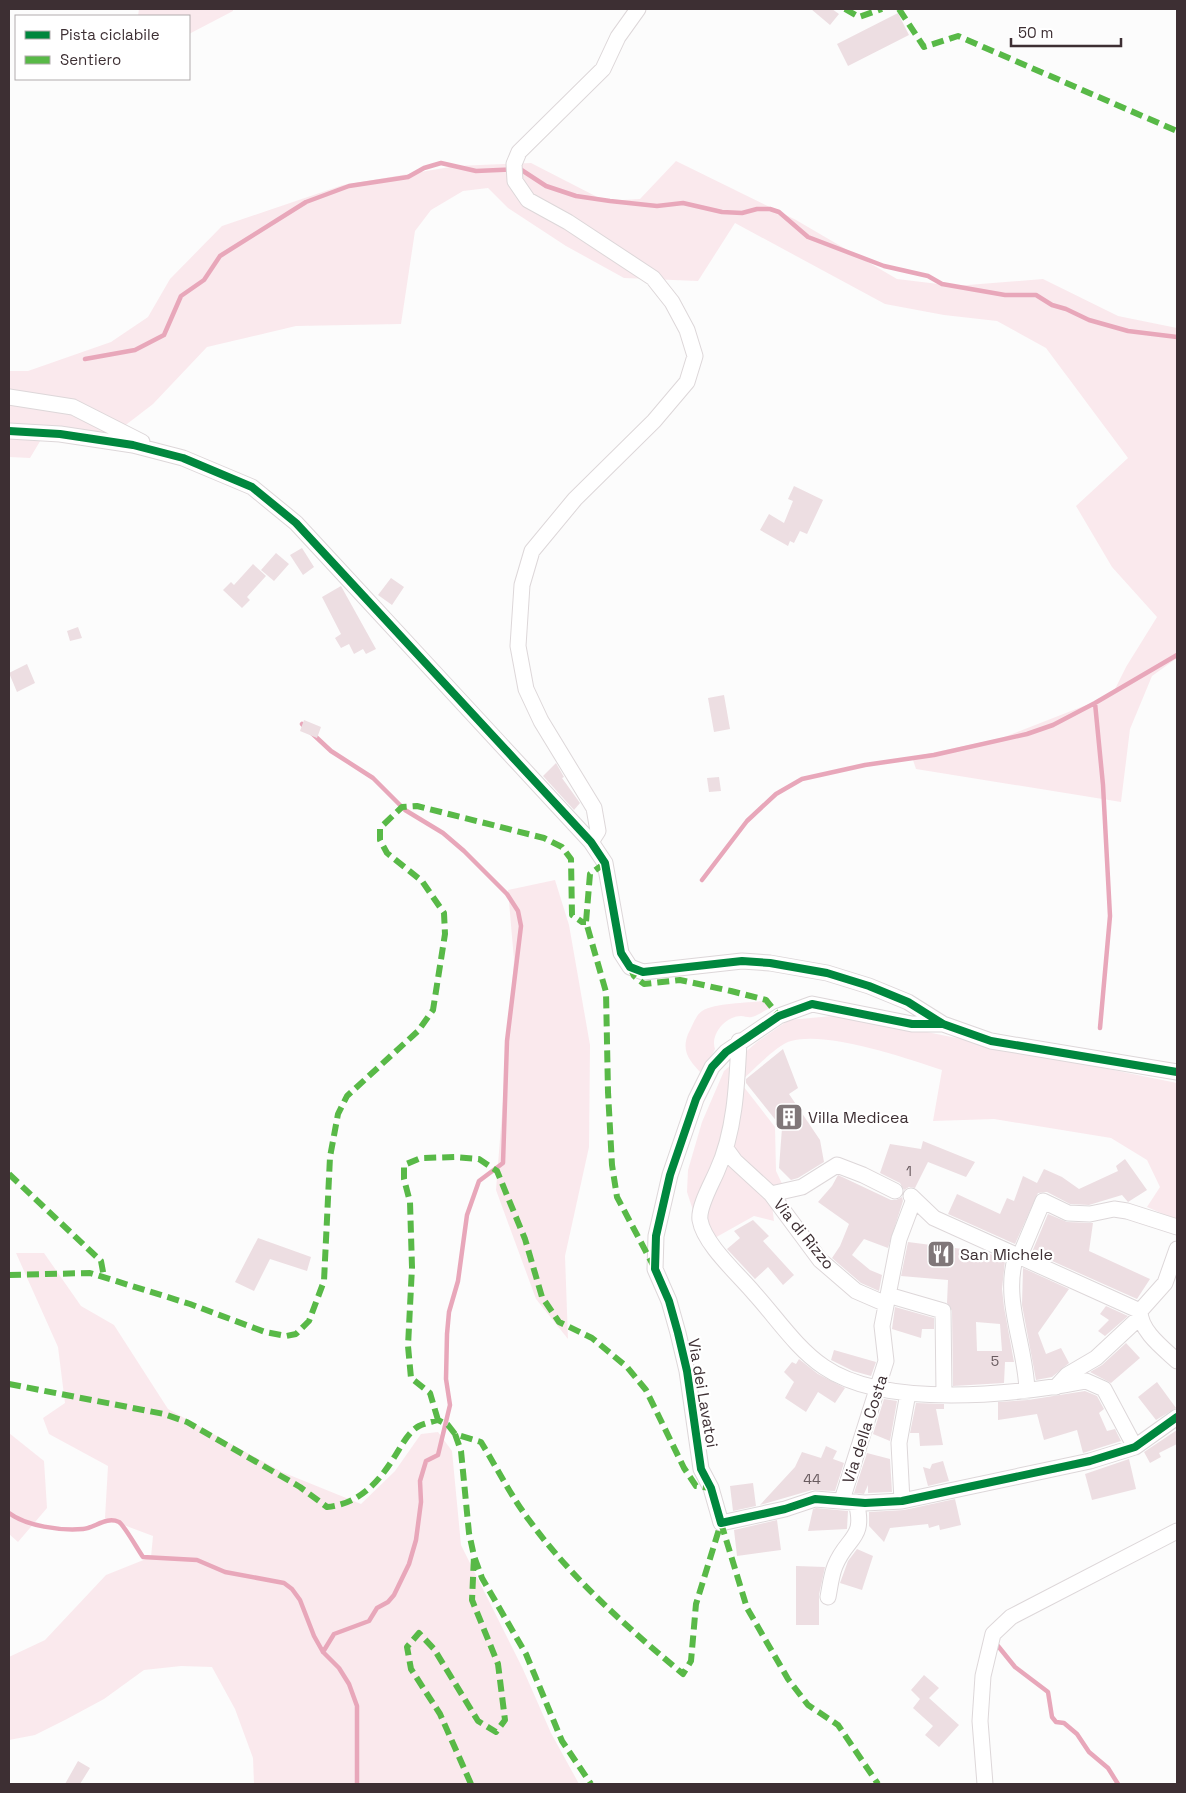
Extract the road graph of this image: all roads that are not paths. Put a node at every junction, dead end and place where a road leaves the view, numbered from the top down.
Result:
1 (638, 9) edge
2 (9, 397) edge
3 (9, 431) edge
4 (163, 453) junction
5 (591, 842) junction
6 (943, 1024) junction
7 (739, 1041) junction
8 (1177, 1072) edge
9 (727, 1150) junction
10 (895, 1191) dead end
11 (771, 1194) junction
12 (1177, 1227) edge
13 (1177, 1249) edge
14 (1014, 1255) junction
15 (887, 1300) junction
16 (1140, 1314) junction
17 (1177, 1360) edge
18 (1056, 1387) junction
19 (879, 1390) junction
20 (1028, 1391) junction
21 (908, 1393) junction
22 (944, 1393) junction
23 (1177, 1417) edge
24 (1135, 1447) junction
25 (849, 1501) junction
26 (902, 1501) junction
27 (1177, 1531) edge
28 (828, 1597) dead end
29 (985, 1784) edge

1 - 5 street
2 - 4 street
3 - 4 street
4 - 5 street
5 - 6 street
6 - 7 street
6 - 8 street
7 - 9 street
7 - 25 street, Via dei Lavatoi
9 - 11 street, Via di Rizzo
9 - 19 street
10 - 11 street
11 - 15 street, Via di Rizzo
12 - 14 street
13 - 16 street
14 - 15 street, Via della Costa
14 - 16 street
14 - 20 street
15 - 19 street, Via della Costa
15 - 22 street, Via di Rizzo
16 - 17 street
16 - 18 street
18 - 20 street
18 - 24 street
19 - 21 street
19 - 25 street, Via della Costa
20 - 22 street
21 - 22 street
21 - 26 street
23 - 24 street
24 - 26 street
25 - 26 street
25 - 28 street
27 - 29 street

